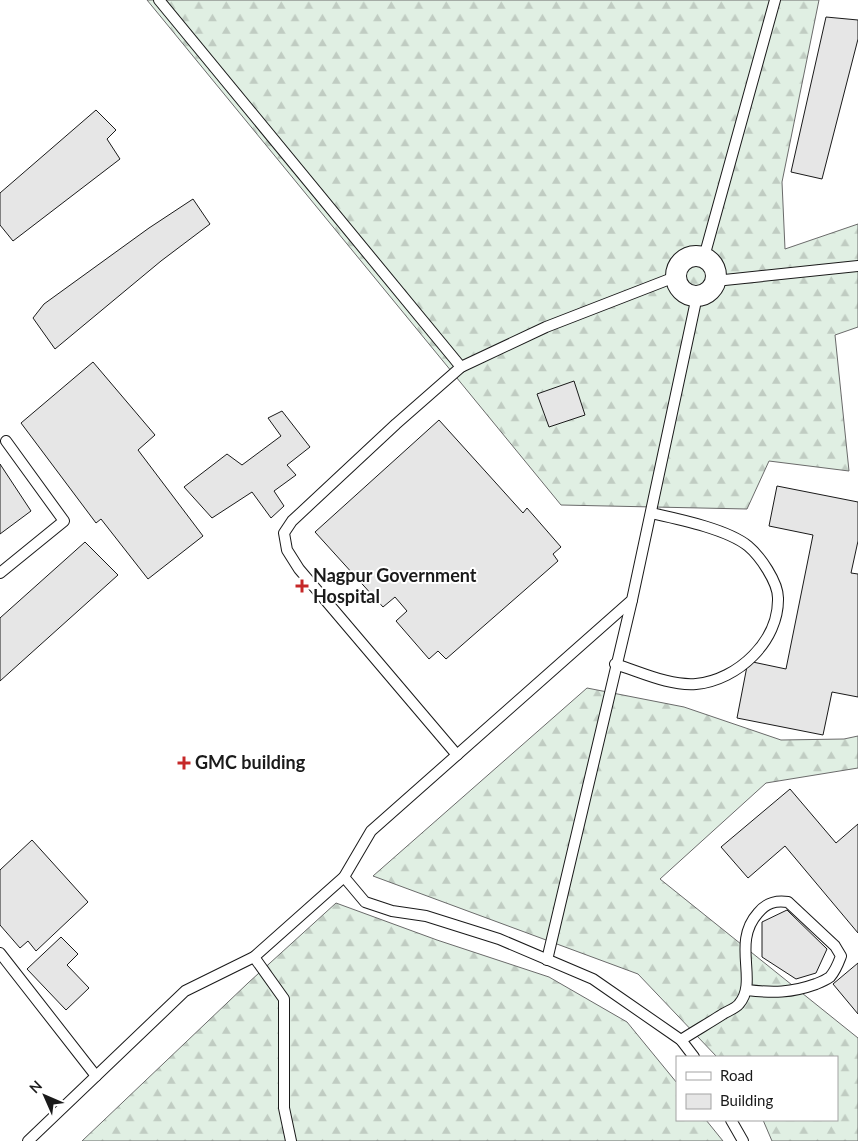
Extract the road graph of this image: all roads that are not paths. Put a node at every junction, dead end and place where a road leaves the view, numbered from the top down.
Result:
1 (160, 0) edge
2 (775, 0) edge
3 (704, 257) junction
4 (858, 266) edge
5 (675, 277) junction
6 (715, 281) junction
7 (697, 296) junction
8 (461, 367) junction
9 (6, 441) dead end
10 (651, 513) junction
11 (0, 573) edge
12 (632, 600) junction
13 (615, 664) junction
14 (457, 755) junction
15 (344, 878) junction
16 (0, 953) edge
17 (254, 957) junction
18 (547, 960) junction
19 (747, 990) junction
20 (681, 1040) junction
21 (693, 1056) edge
22 (96, 1076) junction
23 (732, 1121) edge
24 (28, 1141) edge
25 (292, 1141) edge
26 (743, 1141) edge

1 - 8 lane
2 - 3 lane
3 - 5 street
3 - 6 street
4 - 6 lane
5 - 7 street
5 - 8 lane
6 - 7 street
7 - 10 lane
8 - 14 lane
9 - 11 lane
10 - 12 lane
10 - 13 lane
12 - 13 lane
12 - 14 lane
13 - 18 lane
14 - 15 lane
15 - 17 lane
15 - 18 lane
16 - 22 lane
17 - 22 lane
17 - 25 lane
18 - 20 lane
19 - 19 lane
19 - 20 lane
20 - 21 lane
22 - 24 lane
23 - 26 lane

